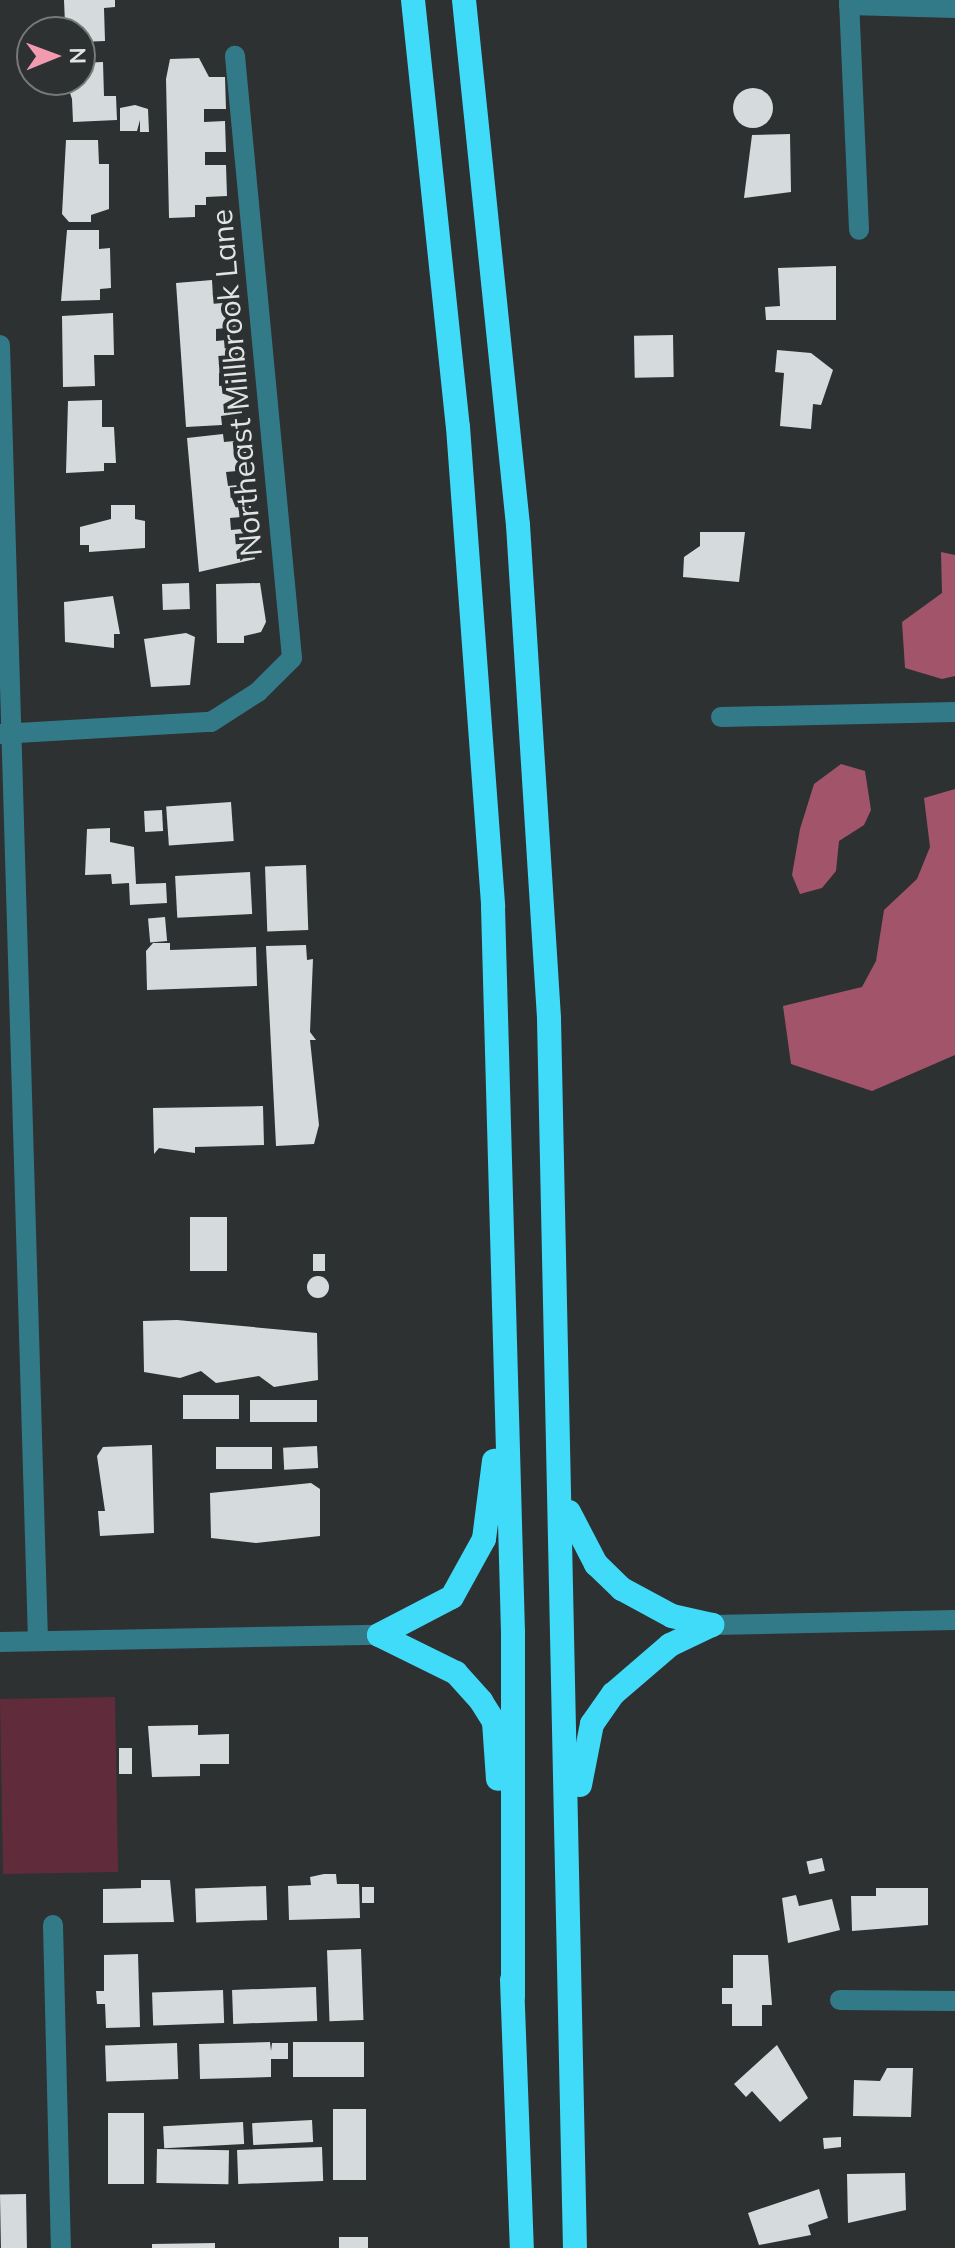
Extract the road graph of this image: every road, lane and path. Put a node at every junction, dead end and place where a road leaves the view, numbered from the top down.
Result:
1 (413, 0) edge
2 (464, 0) edge
3 (849, 2) edge
4 (955, 8) edge
5 (235, 56) dead end
6 (859, 230) dead end
7 (0, 345) edge
8 (955, 712) edge
9 (721, 717) dead end
10 (6, 734) edge
11 (502, 1239) junction
12 (563, 1497) junction
13 (955, 1620) edge
14 (712, 1625) junction
15 (379, 1635) junction
16 (38, 1640) junction
17 (0, 1642) edge
18 (53, 1925) dead end
19 (571, 1984) junction
20 (513, 1996) junction
21 (840, 2000) dead end
22 (955, 2001) edge
23 (61, 2248) edge
24 (522, 2248) edge
25 (575, 2248) edge

1 - 11 highway
2 - 12 highway
3 - 4 street
3 - 6 street
5 - 10 street, Northeast Millbrook Lane
7 - 10 street
8 - 9 street
10 - 16 street
11 - 15 highway
11 - 20 highway
12 - 14 highway
12 - 19 highway
13 - 14 street
14 - 19 highway
15 - 16 street
15 - 20 highway
16 - 17 street
18 - 23 street
19 - 25 highway
20 - 24 highway
21 - 22 street

